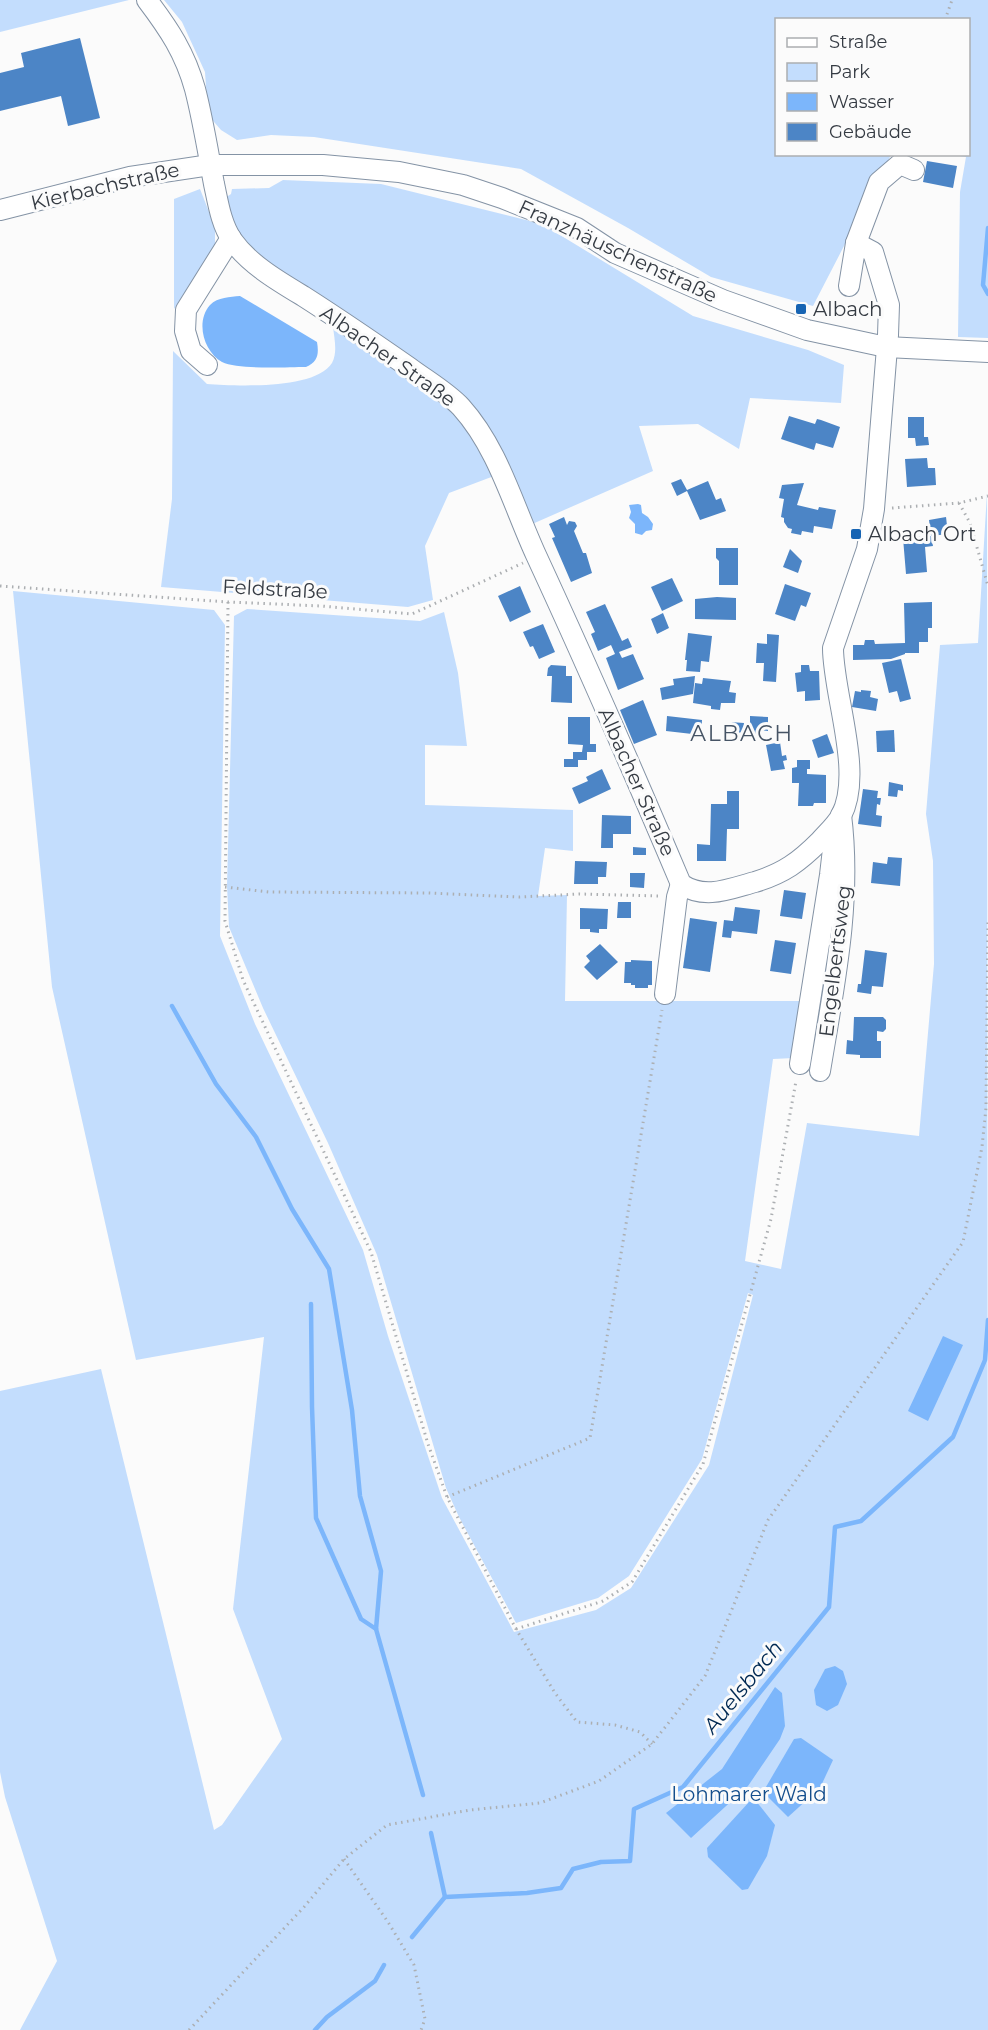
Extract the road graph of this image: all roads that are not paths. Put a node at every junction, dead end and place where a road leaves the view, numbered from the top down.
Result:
1 (147, 0) edge
2 (210, 165) junction
3 (914, 170) dead end
4 (0, 210) edge
5 (231, 238) junction
6 (856, 243) junction
7 (849, 286) dead end
8 (886, 347) junction
9 (988, 352) edge
10 (207, 365) dead end
11 (841, 815) junction
12 (829, 831) junction
13 (679, 890) junction
14 (665, 994) road end
15 (800, 1064) road end
16 (820, 1071) dead end

1 - 2 street, Albacher Straße
2 - 4 street, Kierbachstraße
2 - 5 street, Albacher Straße
2 - 8 street, Franzhäuschenstraße
3 - 6 street
5 - 10 street
5 - 13 street, Albacher Straße
6 - 7 street
6 - 8 street
8 - 9 street, Franzhäuschenstraße
8 - 11 street
11 - 12 street
11 - 16 street, Engelbertsweg
12 - 13 street
12 - 15 street, Engelbertsweg
13 - 14 street

